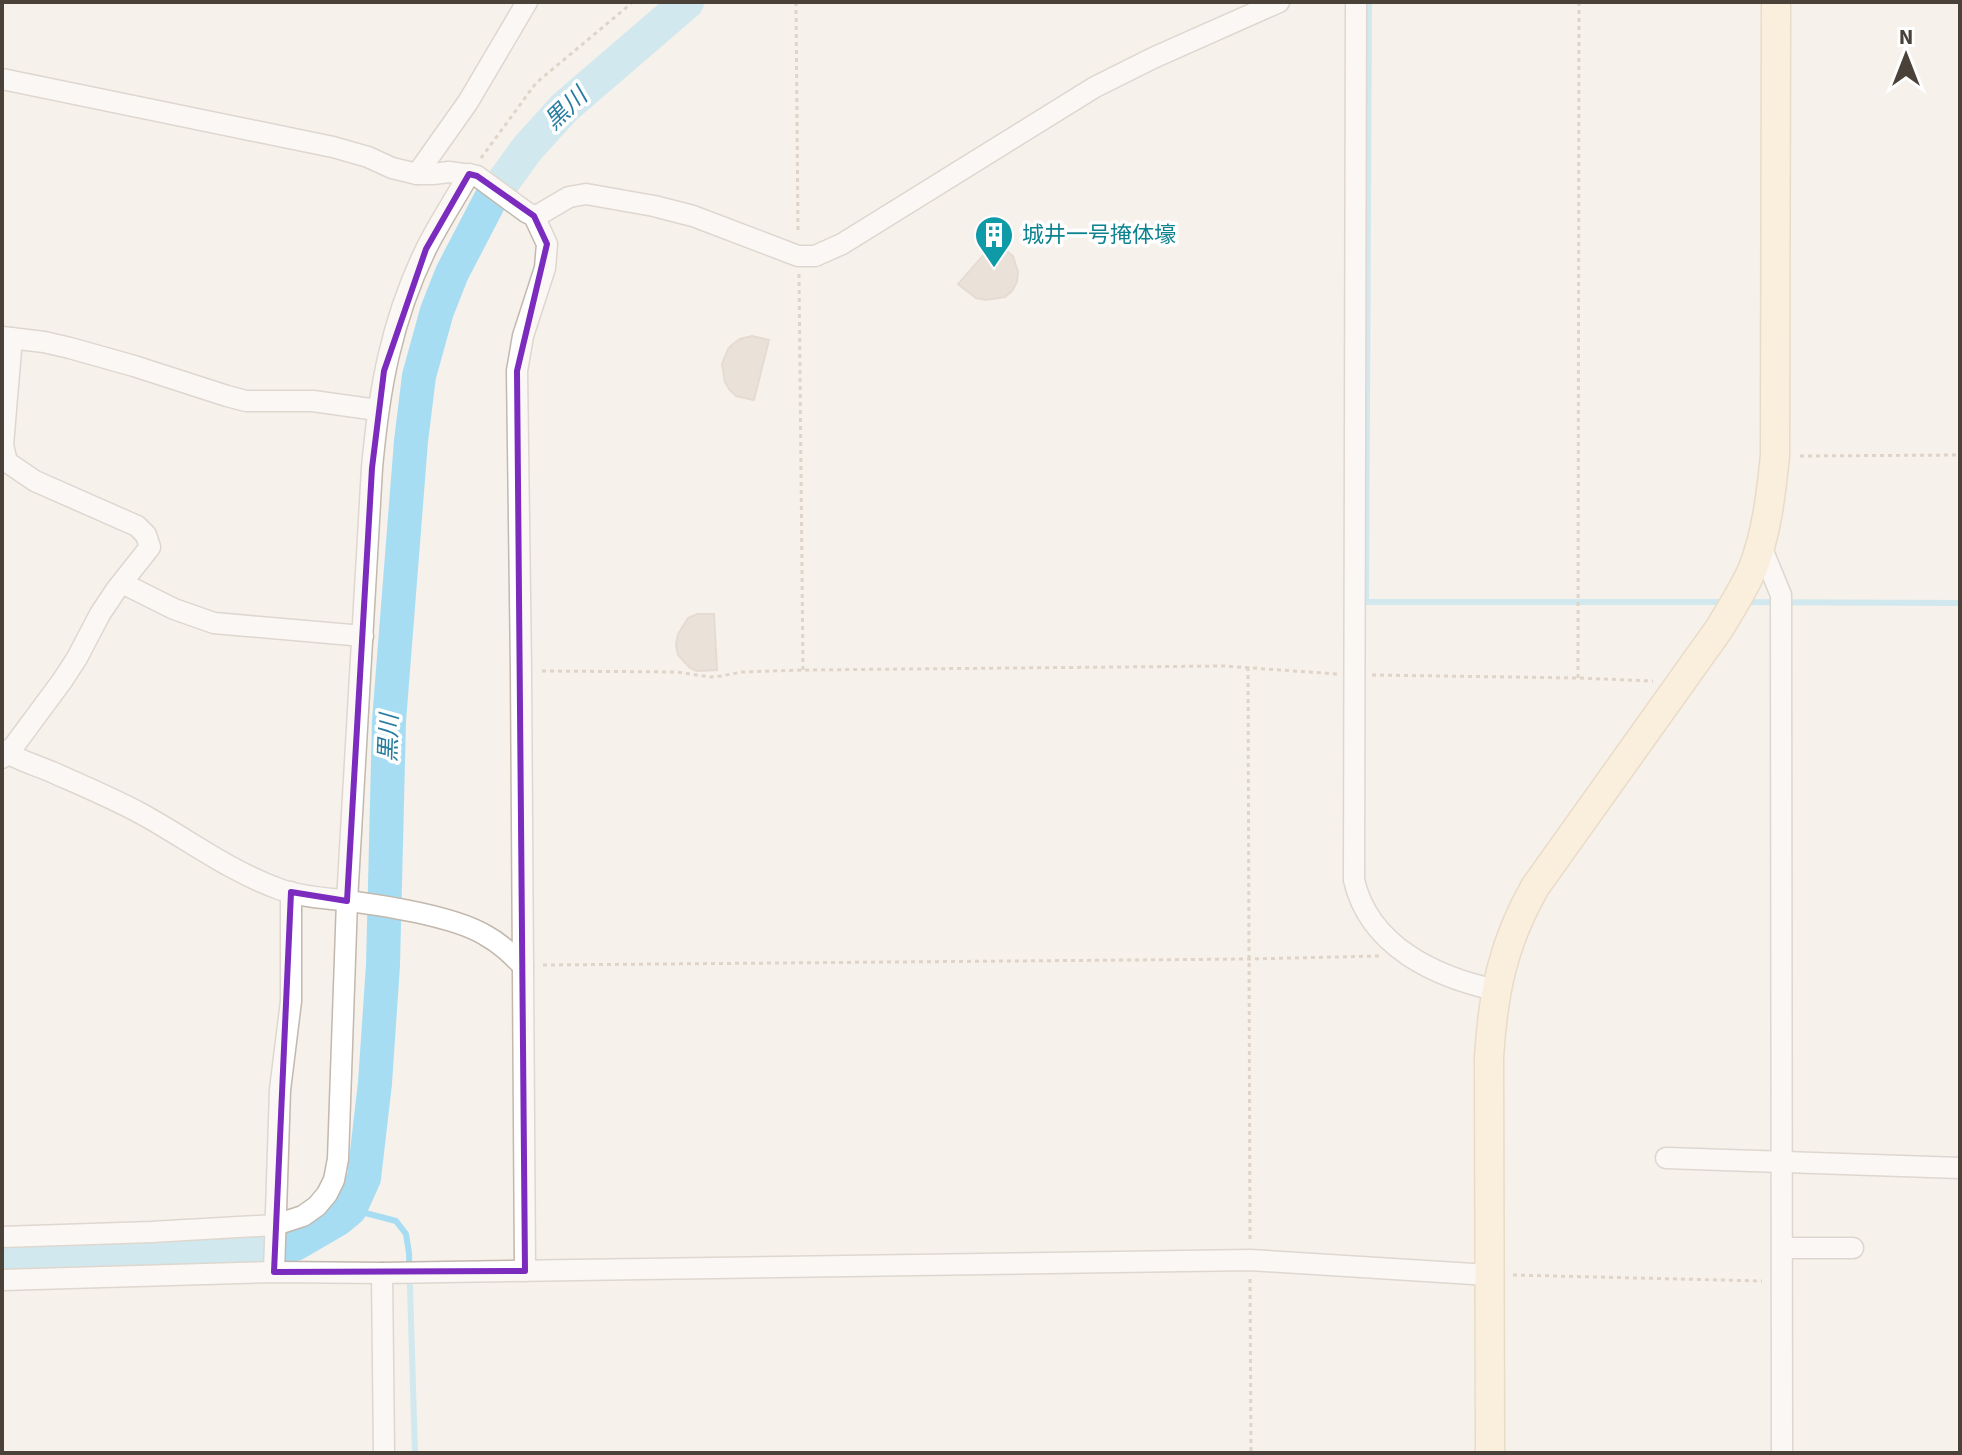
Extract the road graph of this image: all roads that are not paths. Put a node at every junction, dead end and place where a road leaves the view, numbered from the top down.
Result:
1 (527, 2) edge
2 (1279, 2) edge
3 (1356, 2) edge
4 (1776, 2) edge
5 (2, 79) edge
6 (417, 174) junction
7 (473, 175) junction
8 (530, 214) junction
9 (7, 338) edge
10 (377, 410) junction
11 (1760, 544) junction
12 (122, 583) junction
13 (363, 636) junction
14 (4, 754) edge
15 (291, 892) junction
16 (350, 901) junction
17 (523, 966) junction
18 (1496, 990) junction
19 (1666, 1158) dead end
20 (1782, 1161) junction
21 (1960, 1168) edge
22 (275, 1228) junction
23 (2, 1237) edge
24 (1782, 1248) junction
25 (1853, 1248) dead end
26 (274, 1267) junction
27 (525, 1271) junction
28 (387, 1273) junction
29 (1489, 1275) junction
30 (2, 1280) edge
31 (384, 1453) edge
32 (1490, 1453) edge
33 (1782, 1453) edge

1 - 6 street
2 - 8 street
3 - 18 street
4 - 11 street
5 - 6 street
6 - 7 street
7 - 8 street
7 - 10 street
8 - 17 street
9 - 10 street
9 - 12 street
10 - 13 street
11 - 18 street
11 - 20 street
12 - 13 street
12 - 14 street
13 - 16 street
14 - 15 street
15 - 16 street
15 - 22 street
16 - 17 street
16 - 22 street
17 - 27 street
18 - 29 street
19 - 20 street
20 - 21 street
20 - 24 street
22 - 23 street
22 - 26 street
24 - 25 street
24 - 33 street
26 - 28 street
26 - 30 street
27 - 28 street
27 - 29 street
28 - 31 street
29 - 32 street

